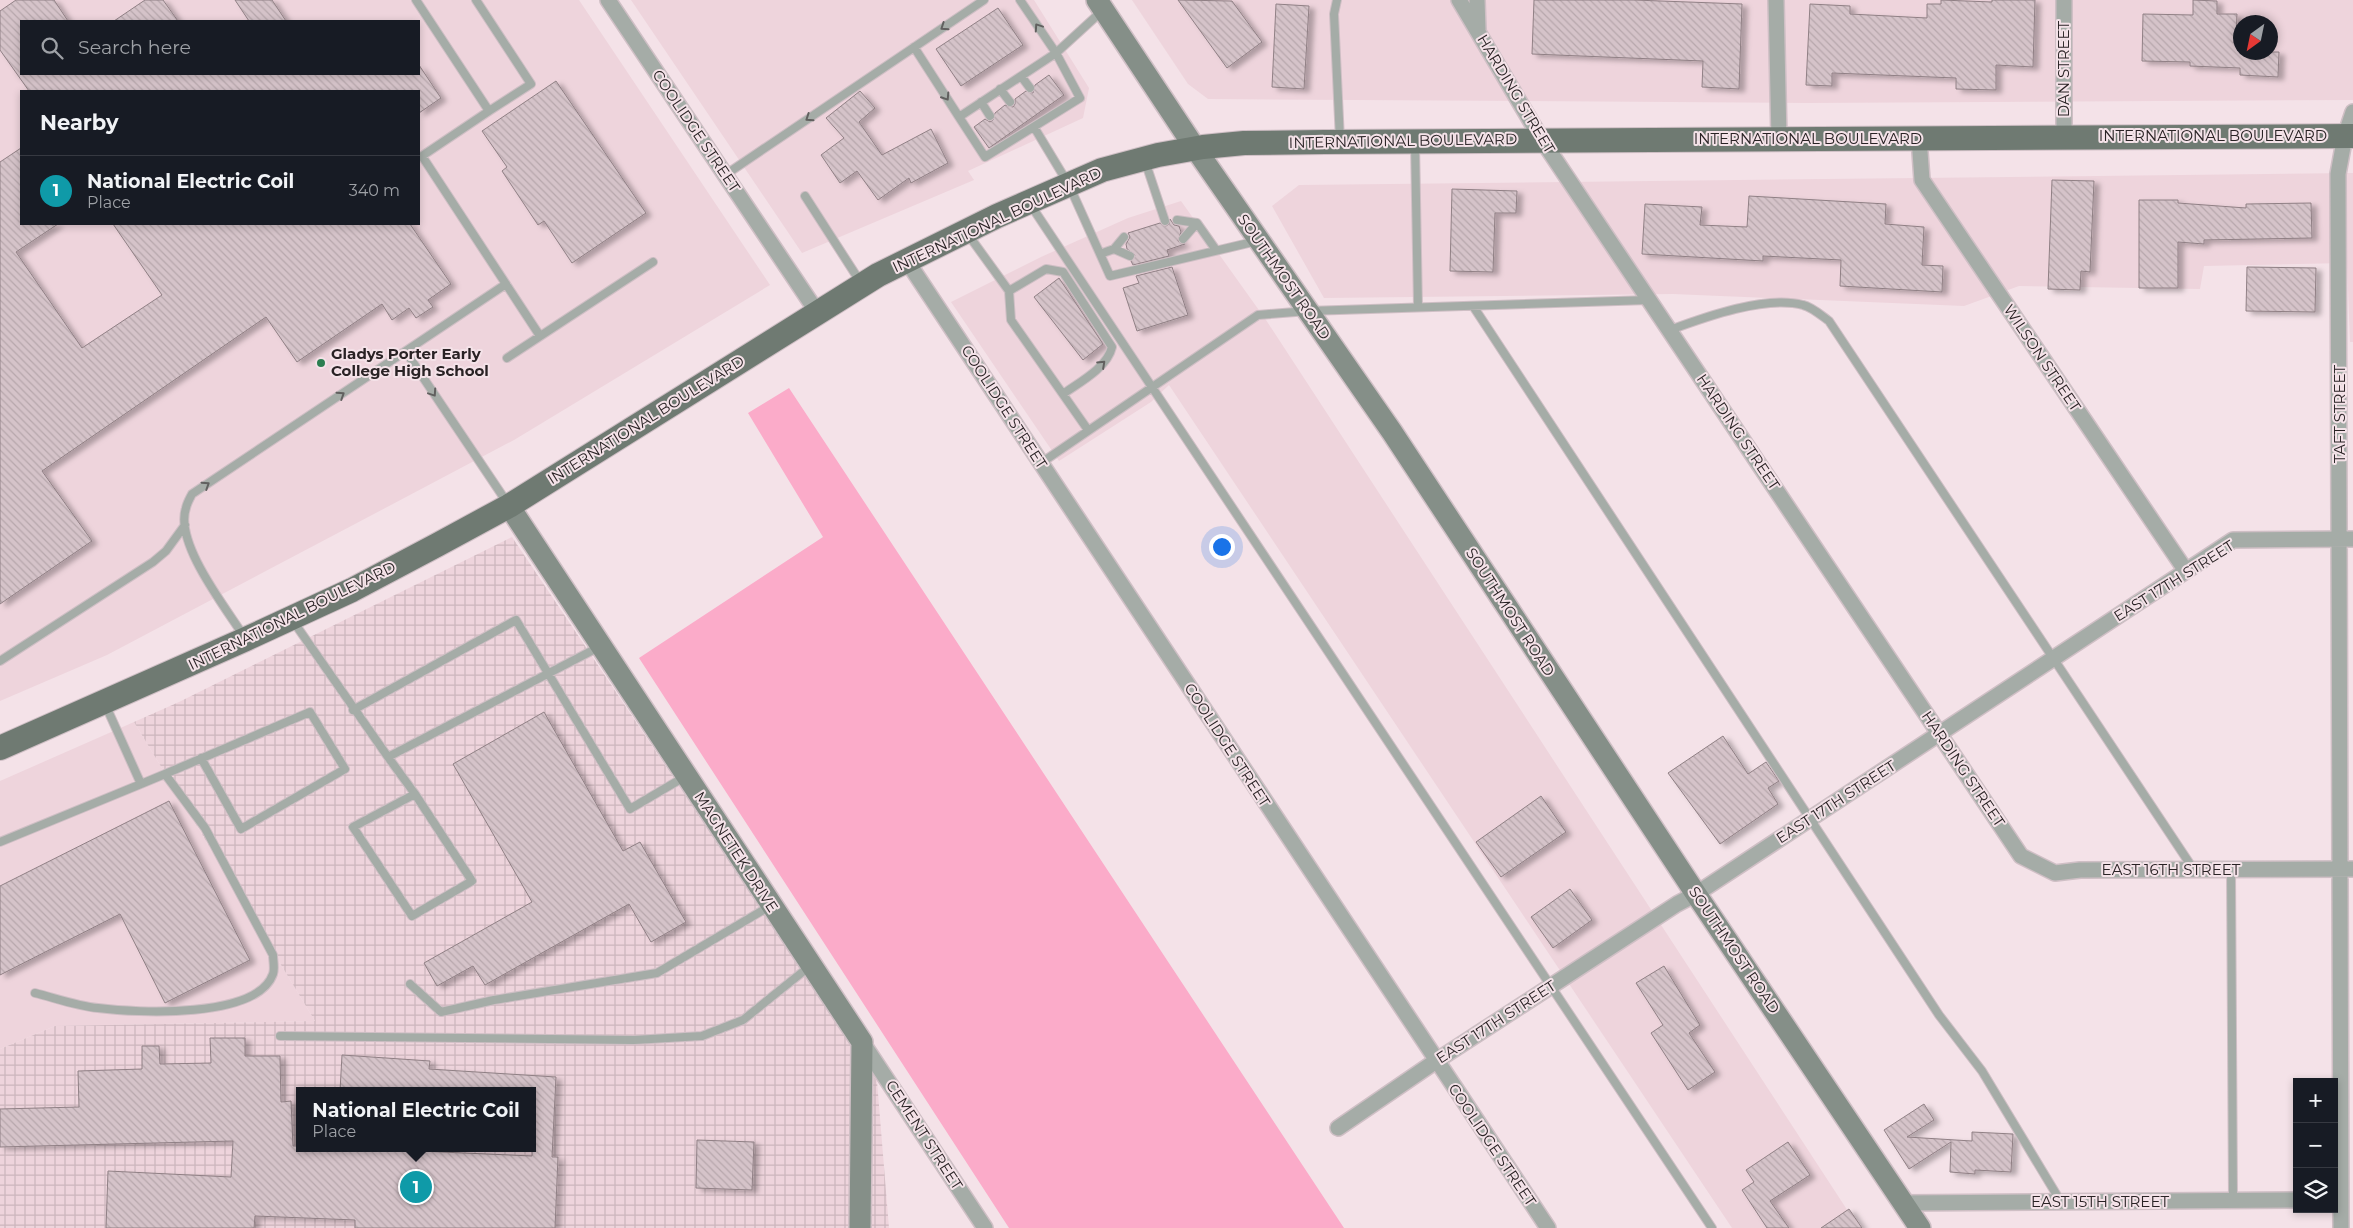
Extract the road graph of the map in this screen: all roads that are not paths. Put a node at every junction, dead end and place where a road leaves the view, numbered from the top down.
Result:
1 (416, 0) edge
2 (476, 0) edge
3 (608, 0) edge
4 (984, 0) edge
5 (1020, 0) edge
6 (1337, 0) edge
7 (1459, 0) edge
8 (1477, 0) edge
9 (1776, 0) edge
10 (2064, 0) edge
11 (1100, 5) edge
12 (1478, 29) junction
13 (914, 47) junction
14 (1056, 53) junction
15 (1022, 76) junction
16 (1030, 88) dead end
17 (1000, 89) junction
18 (981, 102) junction
19 (1010, 102) dead end
20 (1045, 109) dead end
21 (489, 111) junction
22 (2353, 112) edge
23 (990, 116) dead end
24 (959, 117) junction
25 (1050, 117) junction
26 (1028, 127) junction
27 (2349, 136) edge
28 (2064, 137) junction
29 (1919, 138) junction
30 (1779, 139) junction
31 (1542, 140) junction
32 (1415, 141) junction
33 (1340, 142) junction
34 (1195, 148) junction
35 (1144, 159) junction
36 (725, 175) junction
37 (1069, 184) junction
38 (805, 196) dead end
39 (1029, 202) junction
40 (1177, 220) dead end
41 (1165, 221) dead end
42 (1197, 223) junction
43 (966, 232) junction
44 (1124, 237) dead end
45 (1184, 239) dead end
46 (1259, 240) junction
47 (1114, 249) junction
48 (1216, 250) junction
49 (1100, 254) junction
50 (1130, 256) dead end
51 (908, 261) junction
52 (653, 262) dead end
53 (1072, 266) junction
54 (1063, 272) junction
55 (506, 284) junction
56 (862, 285) junction
57 (1009, 290) junction
58 (1649, 300) junction
59 (1473, 306) junction
60 (1418, 307) junction
61 (1308, 311) junction
62 (817, 312) junction
63 (1670, 330) junction
64 (540, 336) junction
65 (406, 352) junction
66 (507, 358) dead end
67 (1153, 386) junction
68 (1063, 394) junction
69 (1088, 430) junction
70 (1041, 463) junction
71 (509, 506) junction
72 (185, 525) junction
73 (2347, 539) edge
74 (2186, 571) junction
75 (291, 618) junction
76 (246, 639) junction
77 (600, 646) junction
78 (2052, 659) junction
79 (0, 661) edge
80 (546, 673) junction
81 (104, 703) junction
82 (353, 710) junction
83 (1939, 733) junction
84 (0, 748) edge
85 (388, 757) junction
86 (201, 758) junction
87 (165, 774) junction
88 (686, 776) junction
89 (141, 784) junction
90 (415, 794) junction
91 (1810, 818) junction
92 (2005, 832) joint
93 (0, 842) edge
94 (2231, 869) junction
95 (2347, 869) edge
96 (2194, 870) junction
97 (1696, 894) junction
98 (772, 905) junction
99 (811, 965) junction
100 (410, 984) dead end
101 (1551, 986) junction
102 (34, 993) dead end
103 (280, 1036) dead end
104 (862, 1042) junction
105 (1436, 1061) junction
106 (1338, 1128) dead end
107 (2293, 1200) edge
108 (2343, 1200) edge
109 (2233, 1201) junction
110 (2061, 1202) junction
111 (1903, 1203) junction
112 (860, 1228) edge
113 (985, 1228) edge
114 (1548, 1228) edge
115 (1712, 1228) edge
116 (1920, 1228) edge
117 (2341, 1228) edge

1 - 21 lane
2 - 21 lane
3 - 36 street, COOLIDGE STREET
4 -> 13 lane
14 -> 5 lane
6 - 33 lane
7 - 12 street, HARDING STREET
8 - 12 street, HARDING STREET
9 - 30 street
10 - 28 street, DAN STREET
11 - 14 lane
11 - 34 street, SOUTHMOST ROAD
12 - 31 street, HARDING STREET
13 -> 24 lane
13 -> 36 lane
14 - 15 lane
14 - 25 lane
15 - 16 lane
15 - 17 lane
17 - 18 lane
17 - 19 lane
18 - 23 lane
18 - 24 lane
20 - 25 lane
21 - 55 lane
22 - 27 street, TAFT STREET
24 - 26 lane
25 - 26 lane
26 - 37 lane
27 - 28 main road, INTERNATIONAL BOULEVARD
27 - 73 street, TAFT STREET
28 - 29 main road, INTERNATIONAL BOULEVARD
29 - 30 main road, INTERNATIONAL BOULEVARD
29 - 74 street, WILSON STREET
30 - 31 main road, INTERNATIONAL BOULEVARD
31 - 32 main road, INTERNATIONAL BOULEVARD
31 - 58 street, HARDING STREET
32 - 33 main road, INTERNATIONAL BOULEVARD
32 - 60 lane
33 - 34 main road, INTERNATIONAL BOULEVARD
34 - 35 main road, INTERNATIONAL BOULEVARD
34 - 46 street, SOUTHMOST ROAD
35 - 37 main road, INTERNATIONAL BOULEVARD
35 - 41 lane
36 - 62 street, COOLIDGE STREET
37 - 39 main road, INTERNATIONAL BOULEVARD
37 - 49 lane
38 - 56 lane
39 - 43 main road, INTERNATIONAL BOULEVARD
39 - 53 lane
40 - 42 lane
42 - 45 lane
42 - 48 lane
43 - 51 main road, INTERNATIONAL BOULEVARD
43 - 57 lane
44 - 47 lane
46 - 48 lane
46 - 61 street, SOUTHMOST ROAD
47 - 49 lane
47 - 50 lane
48 - 49 lane
51 - 56 main road, INTERNATIONAL BOULEVARD
51 - 70 street, COOLIDGE STREET
52 - 64 lane
53 - 54 lane
53 - 67 lane
54 - 57 lane
68 -> 54 lane
55 - 64 lane
55 - 65 lane
56 - 62 main road, INTERNATIONAL BOULEVARD
57 - 68 lane
58 - 59 lane
58 - 63 street, HARDING STREET
59 - 60 lane
59 - 91 lane
60 - 61 lane
61 - 67 lane
61 - 97 street, SOUTHMOST ROAD
62 - 71 main road, INTERNATIONAL BOULEVARD
63 - 78 lane
63 - 83 street, HARDING STREET
64 - 66 lane
65 -> 71 lane
72 -> 65 lane
67 - 69 lane
67 - 101 lane
68 - 69 lane
69 - 70 lane
70 - 105 street, COOLIDGE STREET
71 - 75 main road, INTERNATIONAL BOULEVARD
71 - 77 street, MAGNETEK DRIVE
72 - 76 lane
72 - 79 lane
73 - 74 street, EAST 17TH STREET
73 - 95 street, TAFT STREET
74 - 78 street, EAST 17TH STREET
75 - 76 main road, INTERNATIONAL BOULEVARD
75 - 82 lane
76 - 81 main road, INTERNATIONAL BOULEVARD
77 - 80 lane
77 - 88 street, MAGNETEK DRIVE
78 - 83 street, EAST 17TH STREET
78 - 96 lane
80 - 82 lane
80 - 85 lane
80 - 88 lane
81 - 84 main road, INTERNATIONAL BOULEVARD
81 - 89 lane
82 - 85 lane
83 - 91 street, EAST 17TH STREET
83 - 92 street, HARDING STREET
85 - 90 lane
86 - 86 lane
86 - 87 lane
87 - 89 lane
87 - 102 lane
88 - 98 street, MAGNETEK DRIVE
89 - 93 lane
90 - 90 lane
91 - 97 street, EAST 17TH STREET
91 - 110 lane
92 - 96 street, EAST 16TH STREET
94 - 95 street, EAST 16TH STREET
94 - 96 street, EAST 16TH STREET
94 - 109 lane
95 - 108 street, TAFT STREET
97 - 101 street, EAST 17TH STREET
97 - 111 street, SOUTHMOST ROAD
98 - 99 street, MAGNETEK DRIVE
98 - 100 lane
99 - 103 lane
99 - 104 street, MAGNETEK DRIVE
101 - 105 street, EAST 17TH STREET
101 - 115 lane
104 - 112 street
104 - 113 street, CEMENT STREET
105 - 106 street, EAST 17TH STREET
105 - 114 street, COOLIDGE STREET
107 - 109 street, EAST 15TH STREET
108 - 117 street, TAFT STREET
109 - 110 street, EAST 15TH STREET
110 - 111 street, EAST 15TH STREET
111 - 116 street, SOUTHMOST ROAD

